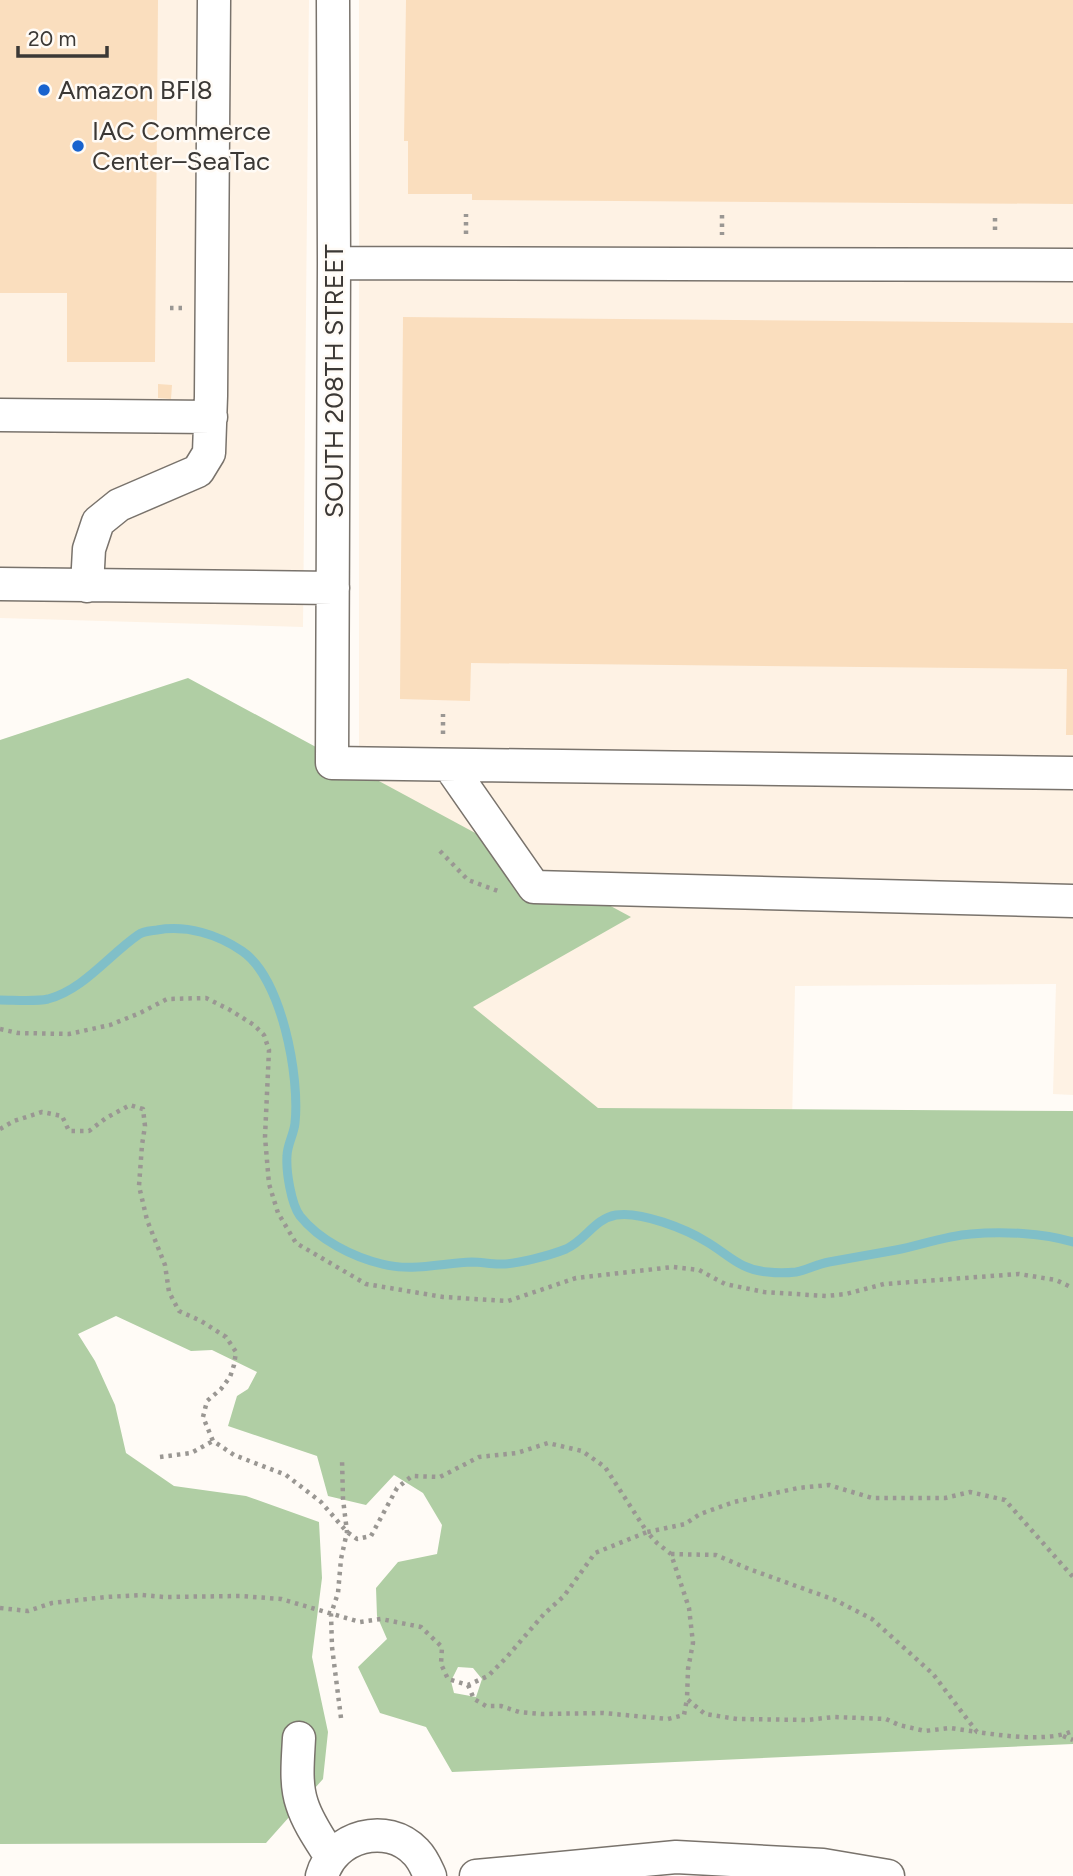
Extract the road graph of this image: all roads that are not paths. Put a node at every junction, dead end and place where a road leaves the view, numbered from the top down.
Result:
1 (214, 0) edge
2 (333, 0) edge
3 (334, 262) junction
4 (1073, 265) edge
5 (0, 415) edge
6 (211, 417) junction
7 (0, 584) edge
8 (87, 586) junction
9 (333, 588) junction
10 (446, 752) junction
11 (1073, 773) edge
12 (1073, 901) edge
13 (299, 1738) dead end
14 (327, 1867) edge
15 (742, 1868) edge
16 (430, 1876) edge
17 (476, 1876) edge
18 (888, 1876) edge

1 - 6 street
2 - 3 street, SOUTH 208TH STREET
3 - 4 street
3 - 9 street, SOUTH 208TH STREET
5 - 6 street
6 - 8 street
7 - 8 street
8 - 9 street
9 - 10 street, SOUTH 208TH STREET
10 - 11 street
10 - 12 street
13 - 14 street
14 - 16 street
15 - 17 street
15 - 18 street

